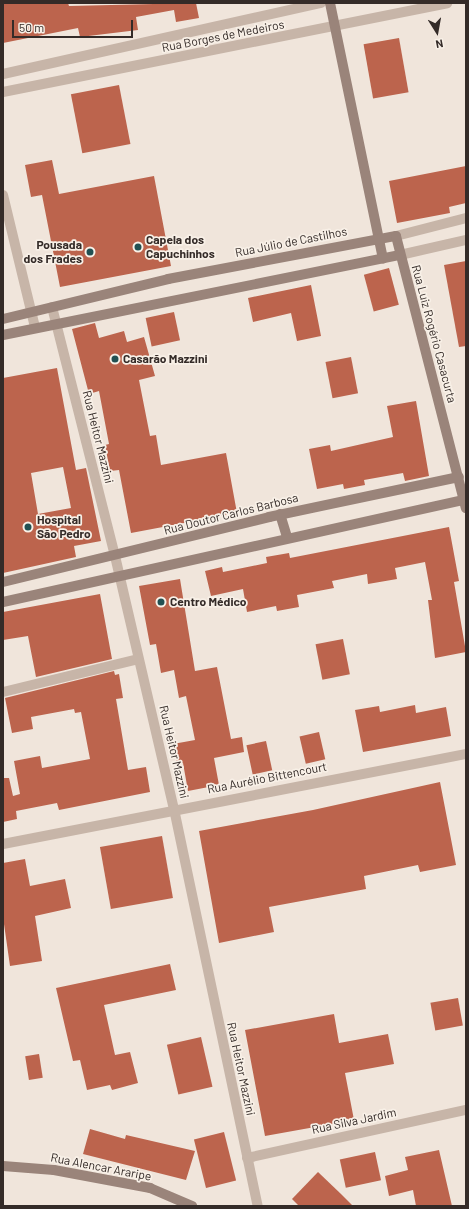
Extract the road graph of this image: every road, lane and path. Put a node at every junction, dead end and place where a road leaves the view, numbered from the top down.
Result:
1 (321, 3) edge
2 (330, 3) edge
3 (447, 3) edge
4 (436, 4) edge
5 (335, 27) junction
6 (3, 74) edge
7 (3, 92) edge
8 (3, 195) edge
9 (466, 218) edge
10 (396, 236) junction
11 (379, 239) junction
12 (466, 240) edge
13 (400, 255) junction
14 (383, 259) junction
15 (52, 307) junction
16 (31, 312) junction
17 (3, 318) edge
18 (56, 323) junction
19 (35, 328) junction
20 (3, 335) edge
21 (462, 476) edge
22 (465, 502) edge
23 (280, 514) junction
24 (287, 537) junction
25 (115, 556) junction
26 (119, 575) junction
27 (3, 582) edge
28 (3, 602) edge
29 (138, 659) junction
30 (3, 692) edge
31 (466, 754) edge
32 (174, 809) junction
33 (3, 844) edge
34 (466, 1110) edge
35 (247, 1158) junction
36 (3, 1166) edge
37 (192, 1206) edge
38 (258, 1206) edge

1 - 6 street, Rua Borges de Medeiros
2 - 5 street
3 - 4 street, Rua Borges de Medeiros
4 - 5 street, Rua Borges de Medeiros
5 - 7 street, Rua Borges de Medeiros
5 - 11 street
8 - 16 street
9 - 10 street, Rua Júlio de Castilhos
10 - 11 street, Rua Júlio de Castilhos
10 - 13 street, Rua Luiz Rogério Casacurta
11 - 14 street
11 - 15 street, Rua Júlio de Castilhos
12 - 13 street
13 - 14 street
13 - 21 street, Rua Luiz Rogério Casacurta
14 - 18 street
15 - 16 street, Rua Júlio de Castilhos
15 - 18 street, Rua Heitor Mazzini
16 - 17 street, Rua Júlio de Castilhos
16 - 19 street
18 - 19 street
18 - 25 street, Rua Heitor Mazzini
19 - 20 street
21 - 22 street, Rua Luiz Rogério Casacurta
21 - 23 street, Rua Doutor Carlos Barbosa
22 - 24 street
23 - 24 street
23 - 25 street, Rua Doutor Carlos Barbosa
24 - 26 street
25 - 26 street, Rua Heitor Mazzini
25 - 27 street, Rua Doutor Carlos Barbosa
26 - 28 street
26 - 29 street, Rua Heitor Mazzini
29 - 30 street
29 - 32 street, Rua Heitor Mazzini
31 - 32 street, Rua Aurélio Bittencourt
32 - 33 street, Rua Aurélio Bittencourt
32 - 35 street, Rua Heitor Mazzini
34 - 35 street, Rua Silva Jardim
35 - 38 street, Rua Heitor Mazzini
36 - 37 street, Rua Alencar Araripe

